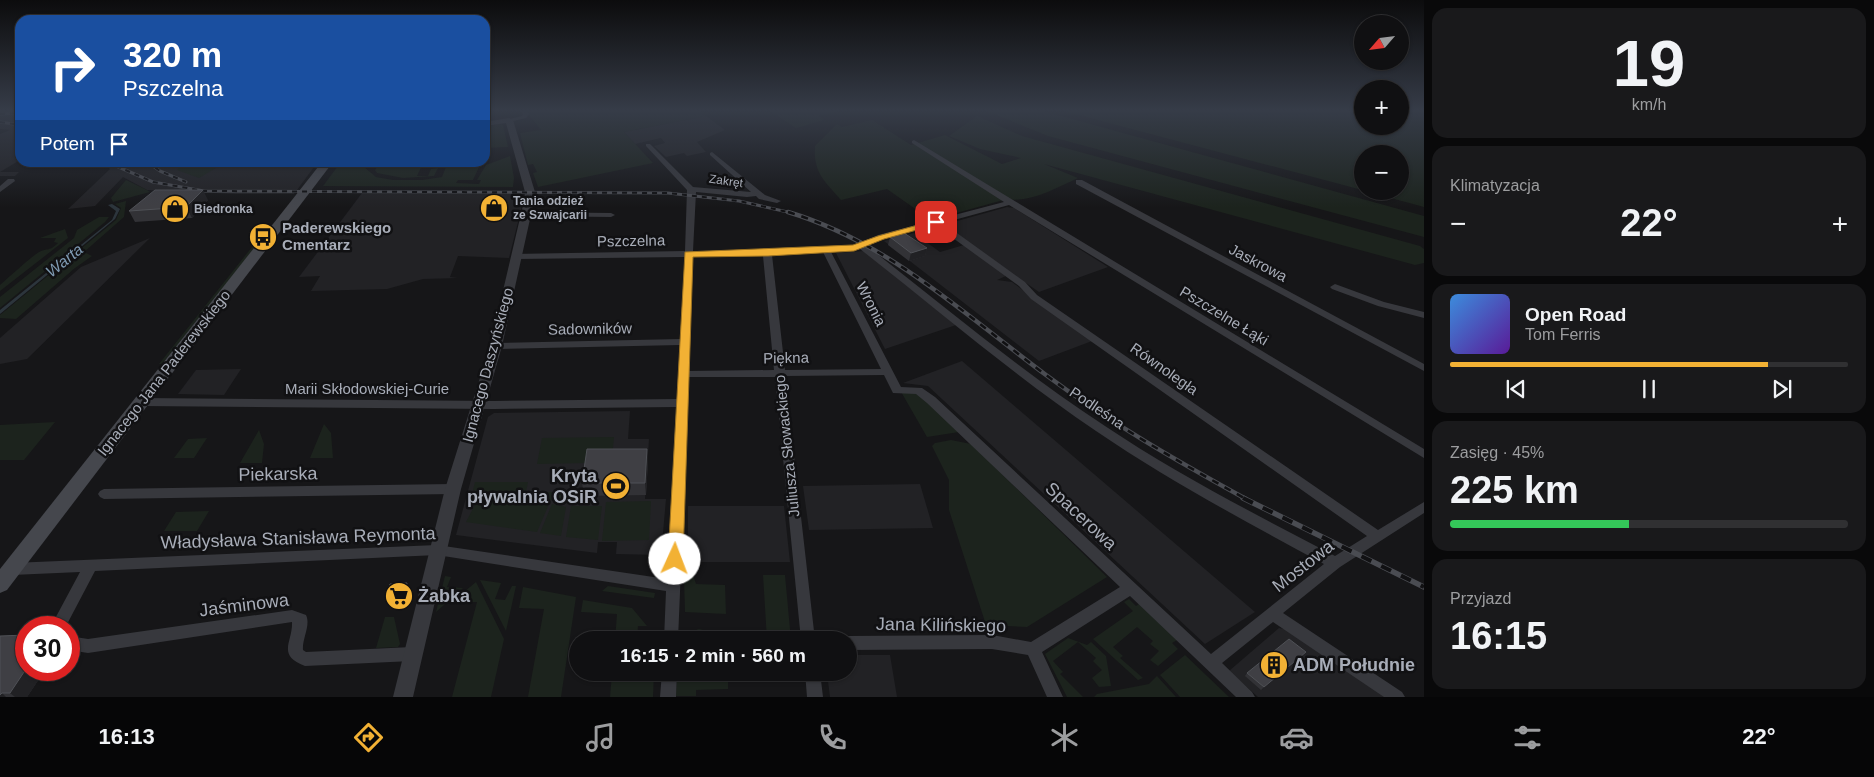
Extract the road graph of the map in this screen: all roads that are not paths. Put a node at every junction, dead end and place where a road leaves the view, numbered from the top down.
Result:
1 (516, 144) edge
2 (916, 144) edge
3 (648, 145) dead end
4 (712, 154) dead end
5 (324, 167) edge
6 (12, 181) dead end
7 (1079, 182) dead end
8 (691, 189) junction
9 (0, 190) edge
10 (757, 193) junction
11 (777, 201) dead end
12 (1010, 203) junction
13 (527, 214) junction
14 (611, 215) dead end
15 (936, 222) junction
16 (862, 246) junction
17 (826, 250) junction
18 (768, 253) junction
19 (688, 254) junction
20 (516, 256) junction
21 (1335, 287) dead end
22 (1424, 315) edge
23 (684, 342) junction
24 (496, 346) junction
25 (1424, 368) edge
26 (889, 372) junction
27 (780, 373) junction
28 (683, 374) junction
29 (142, 402) junction
30 (682, 403) junction
31 (480, 405) junction
32 (1424, 454) edge
33 (453, 489) junction
34 (104, 494) dead end
35 (1424, 507) edge
36 (1377, 536) junction
37 (437, 550) junction
38 (1335, 564) junction
39 (91, 565) junction
40 (3, 579) edge
41 (674, 586) junction
42 (1130, 588) junction
43 (1273, 614) junction
44 (63, 616) edge
45 (672, 631) edge
46 (807, 631) edge
47 (857, 643) edge
48 (80, 644) edge
49 (1033, 649) junction
50 (412, 654) junction
51 (1211, 663) junction
52 (669, 681) edge
53 (813, 681) edge
54 (402, 697) edge
55 (668, 697) edge
56 (815, 697) edge
57 (1055, 697) edge
58 (1247, 697) edge
59 (1397, 697) edge

1 - 13 street, Ignacego Daszyńskiego
2 - 12 street, Pszczelne Łąki
3 - 8 street
4 - 10 street, Zakręt
5 - 29 main road, Ignacego Jana Paderewskiego
6 - 9 street
7 - 25 street, Jaskrowa
8 - 10 street, Zakręt
8 - 19 street
10 - 11 street, Zakręt
12 - 15 street, Pszczelna
12 - 32 street, Pszczelne Łąki
13 - 14 street
13 - 20 street, Ignacego Daszyńskiego
15 - 16 street, Pszczelna
15 - 36 street, Równoległa
16 - 17 street, Pszczelna
16 - 38 street, Podleśna
17 - 18 street, Pszczelna
17 - 26 street, Wronia
18 - 19 street, Pszczelna
18 - 27 street, Juliusza Słowackiego
19 - 20 street, Pszczelna
19 - 23 street
20 - 24 street, Ignacego Daszyńskiego
21 - 22 street
23 - 24 street, Sadowników
23 - 28 street
24 - 31 street, Ignacego Daszyńskiego
26 - 27 street, Piękna
26 - 42 street, Spacerowa
27 - 28 street, Piękna
27 - 46 street, Juliusza Słowackiego
28 - 30 street
29 - 31 street, Marii Skłodowskiej-Curie
29 - 40 main road, Ignacego Jana Paderewskiego
30 - 31 street, Marii Skłodowskiej-Curie
30 - 41 street
31 - 33 street, Ignacego Daszyńskiego
33 - 34 street, Piekarska
33 - 37 street, Ignacego Daszyńskiego
35 - 36 street, Mostowa
36 - 38 street, Mostowa
37 - 39 street, Władysława Stanisława Reymonta
37 - 41 street, Władysława Stanisława Reymonta
37 - 50 street, Ignacego Daszyńskiego
38 - 43 street, Mostowa
39 - 40 street, Władysława Stanisława Reymonta
39 - 44 street
41 - 45 street
42 - 49 street
42 - 51 street, Spacerowa
43 - 51 street, Mostowa
43 - 59 street
47 - 49 street, Jana Kilińskiego
48 - 50 street, Jaśminowa
49 - 57 street
50 - 54 street, Ignacego Daszyńskiego
51 - 58 street, Spacerowa
52 - 55 street
53 - 56 street

